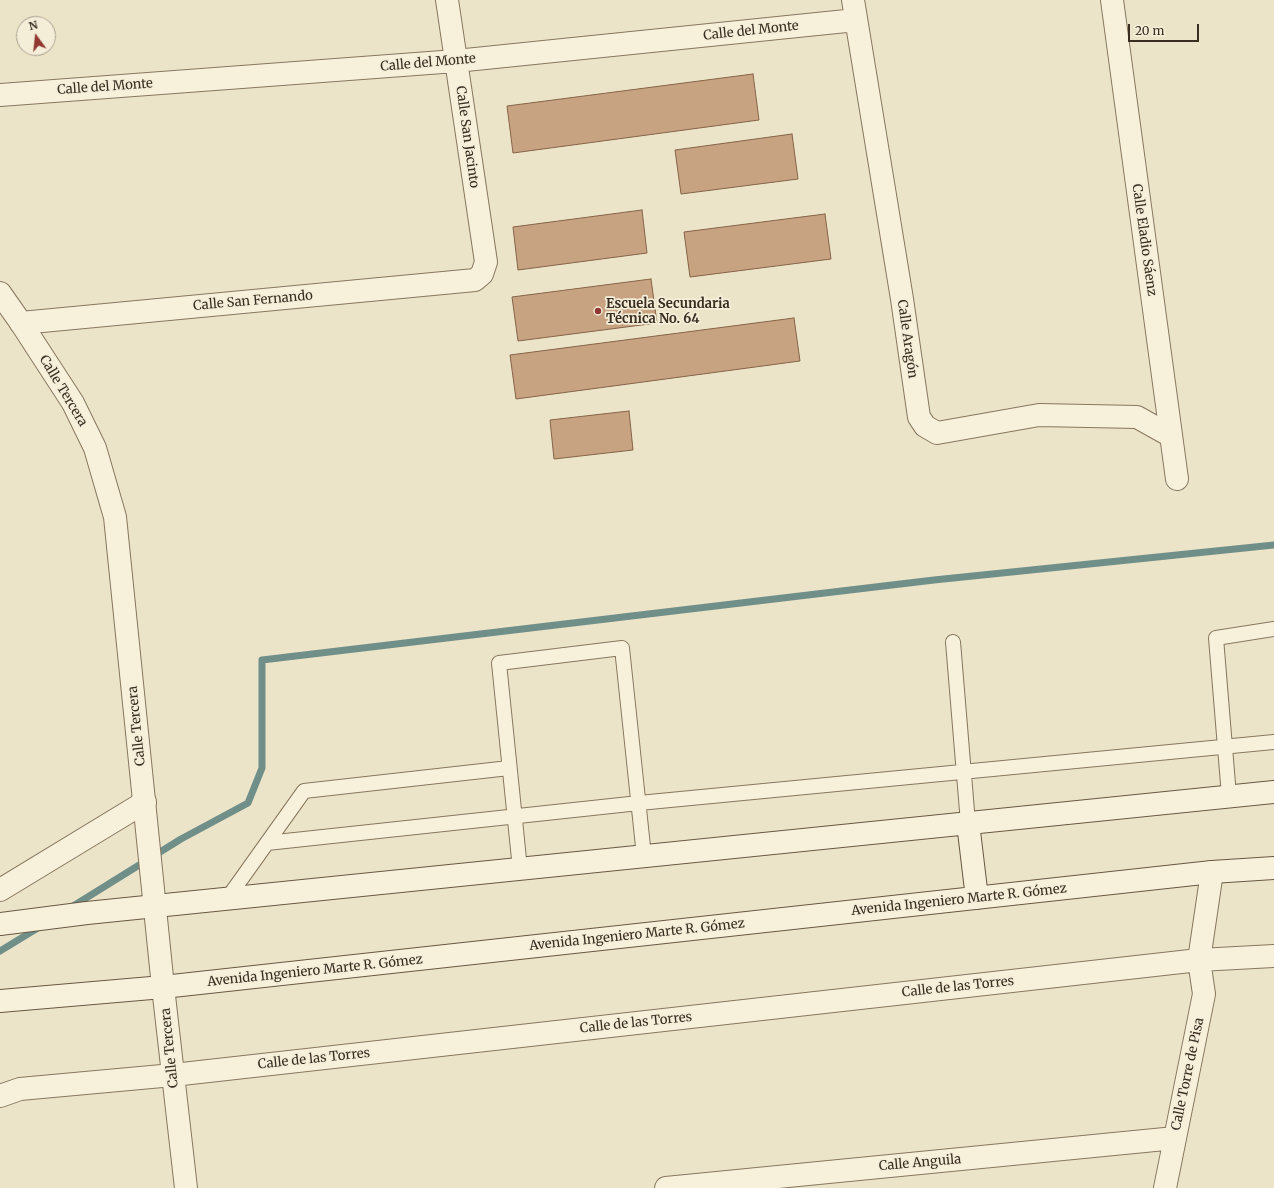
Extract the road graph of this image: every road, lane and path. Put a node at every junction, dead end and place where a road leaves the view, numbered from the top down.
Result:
1 (447, 0) edge
2 (1112, 0) edge
3 (854, 10) edge
4 (456, 61) junction
5 (0, 95) edge
6 (482, 274) joint
7 (0, 293) edge
8 (21, 323) junction
9 (1171, 436) junction
10 (1177, 479) dead end
11 (1274, 629) edge
12 (953, 642) dead end
13 (1274, 742) edge
14 (1225, 746) junction
15 (510, 768) junction
16 (963, 771) junction
17 (1274, 792) edge
18 (1229, 796) junction
19 (145, 802) junction
20 (639, 802) junction
21 (515, 815) junction
22 (968, 823) junction
23 (267, 843) junction
24 (644, 856) junction
25 (1274, 868) edge
26 (520, 869) junction
27 (1212, 872) junction
28 (0, 890) edge
29 (977, 898) junction
30 (227, 899) junction
31 (155, 906) junction
32 (0, 924) edge
33 (1274, 956) edge
34 (1199, 960) junction
35 (164, 987) junction
36 (0, 1001) edge
37 (173, 1074) junction
38 (0, 1096) edge
39 (1174, 1138) junction
40 (186, 1188) edge
41 (666, 1188) edge
42 (1165, 1188) edge

1 - 4 street, Calle San Jacinto
2 - 9 street, Calle Eladio Sáenz
3 - 4 street, Calle del Monte
3 - 9 street, Calle Aragón
4 - 5 street, Calle del Monte
4 - 6 street, Calle San Jacinto
6 - 8 street, Calle San Fernando
7 - 8 street, Calle Tercera
8 - 19 street, Calle Tercera
9 - 10 street, Calle Eladio Sáenz
11 - 14 lane
12 - 16 lane
13 - 14 lane
14 - 16 lane
14 - 18 lane
15 - 20 lane
15 - 21 lane
15 - 23 lane
16 - 20 lane
16 - 22 lane
17 - 18 street
18 - 22 street
19 - 28 street
19 - 31 street, Calle Tercera
20 - 21 lane
20 - 24 lane
21 - 23 lane
21 - 26 lane
22 - 24 street
22 - 29 street
23 - 30 lane
24 - 26 street
25 - 27 street, Avenida Ingeniero Marte R. Gómez
26 - 30 street
27 - 29 street, Avenida Ingeniero Marte R. Gómez
27 - 34 street, Calle Torre de Pisa
29 - 35 street, Avenida Ingeniero Marte R. Gómez
30 - 31 street
31 - 32 street
31 - 35 street, Calle Tercera
33 - 34 street, Calle de las Torres
34 - 37 street, Calle de las Torres
34 - 39 street, Calle Torre de Pisa
35 - 36 street, Avenida Ingeniero Marte R. Gómez
35 - 37 street, Calle Tercera
37 - 38 street, Calle de las Torres
37 - 40 street, Calle Tercera
39 - 41 street, Calle Anguila
39 - 42 street, Calle Torre de Pisa

